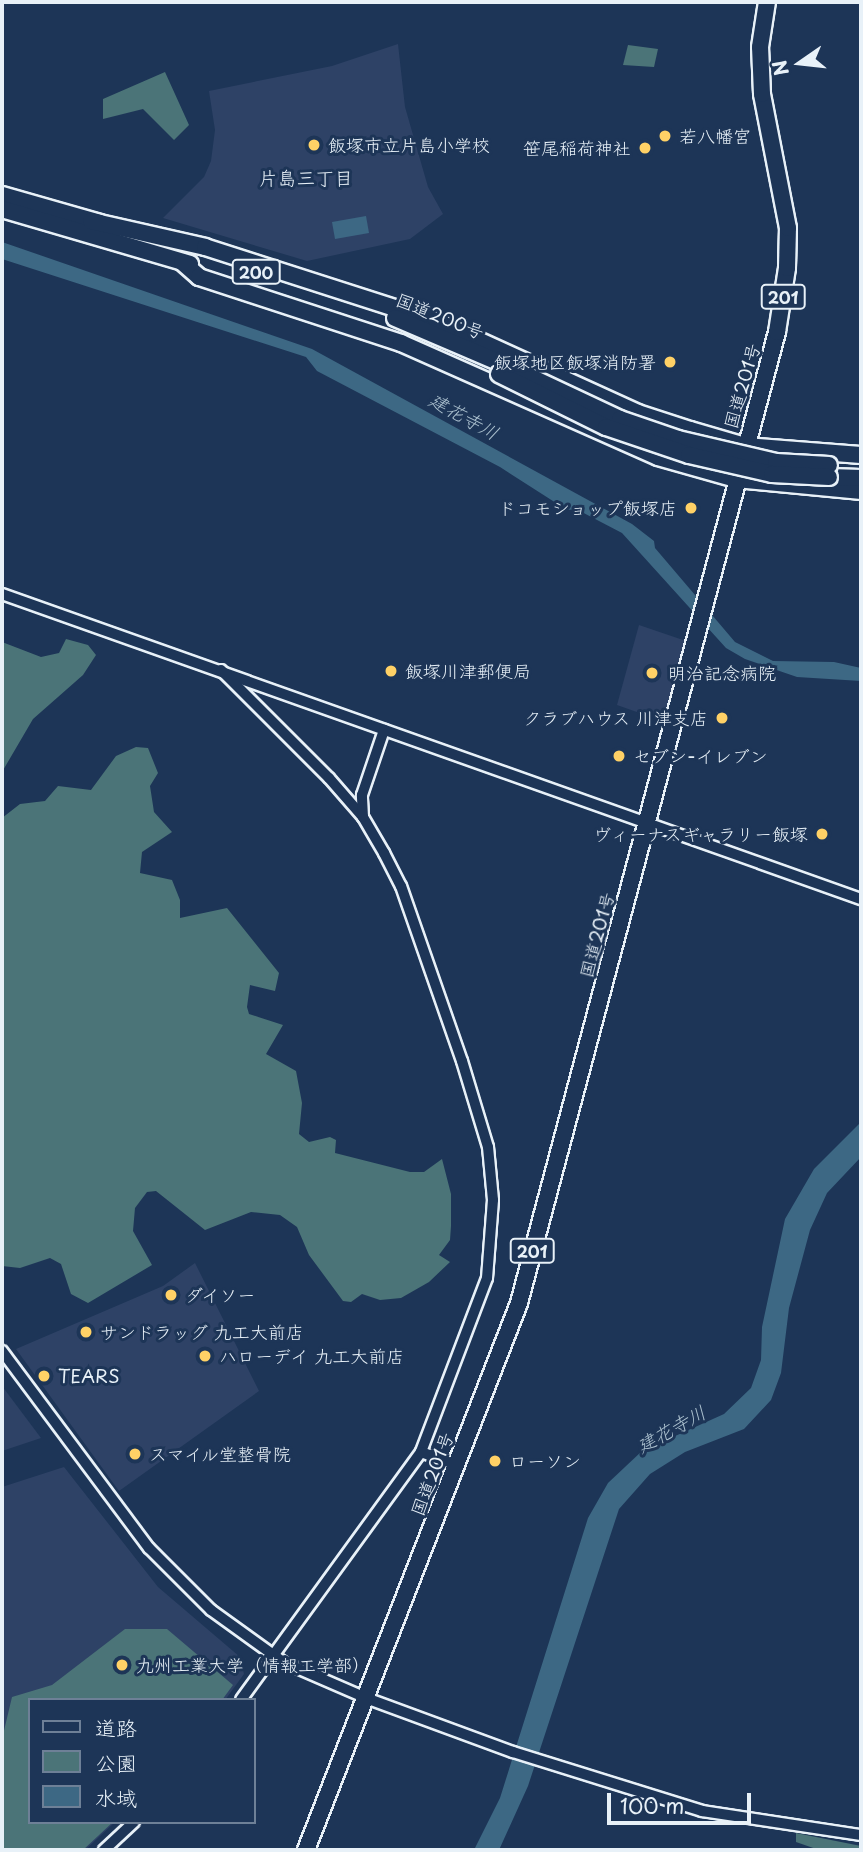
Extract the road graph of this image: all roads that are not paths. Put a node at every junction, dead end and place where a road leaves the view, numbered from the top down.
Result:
1 (766, 2) edge
2 (2, 195) edge
3 (2, 209) edge
4 (92, 221) junction
5 (182, 262) junction
6 (502, 369) junction
7 (745, 446) junction
8 (861, 455) edge
9 (861, 468) edge
10 (829, 471) junction
11 (861, 478) edge
12 (736, 479) junction
13 (861, 491) edge
14 (2, 594) edge
15 (221, 670) junction
16 (384, 730) junction
17 (363, 817) junction
18 (645, 825) junction
19 (861, 899) edge
20 (2, 1352) edge
21 (421, 1452) junction
22 (456, 1465) junction
23 (273, 1656) junction
24 (242, 1698) edge
25 (366, 1698) junction
26 (132, 1824) edge
27 (861, 1835) edge
28 (104, 1850) edge
29 (306, 1850) edge

1 - 7 highway, 国道201号 / 201
2 - 4 highway, 国道200号 / 200
3 - 5 highway, 国道200号 / 200
4 - 6 highway, 国道200号 / 200
4 - 7 highway
5 - 6 highway, 国道200号 / 200
5 - 12 highway
6 - 10 highway, 国道200号 / 200, bridge
7 - 8 highway
7 - 12 highway, 国道201号 / 201
9 - 10 highway, 国道200号 / 200
10 - 11 highway, 国道200号 / 200
12 - 13 highway
12 - 18 highway, 国道201号 / 201
14 - 15 street
15 - 16 street
15 - 17 street
16 - 17 street
16 - 18 street
17 - 21 street
18 - 19 street
18 - 22 highway, 国道201号 / 201
20 - 23 street
21 - 22 street
21 - 23 street
22 - 25 highway, 国道201号 / 201
23 - 24 street
23 - 25 street
25 - 27 street
25 - 29 highway, 国道201号 / 201
26 - 28 street

